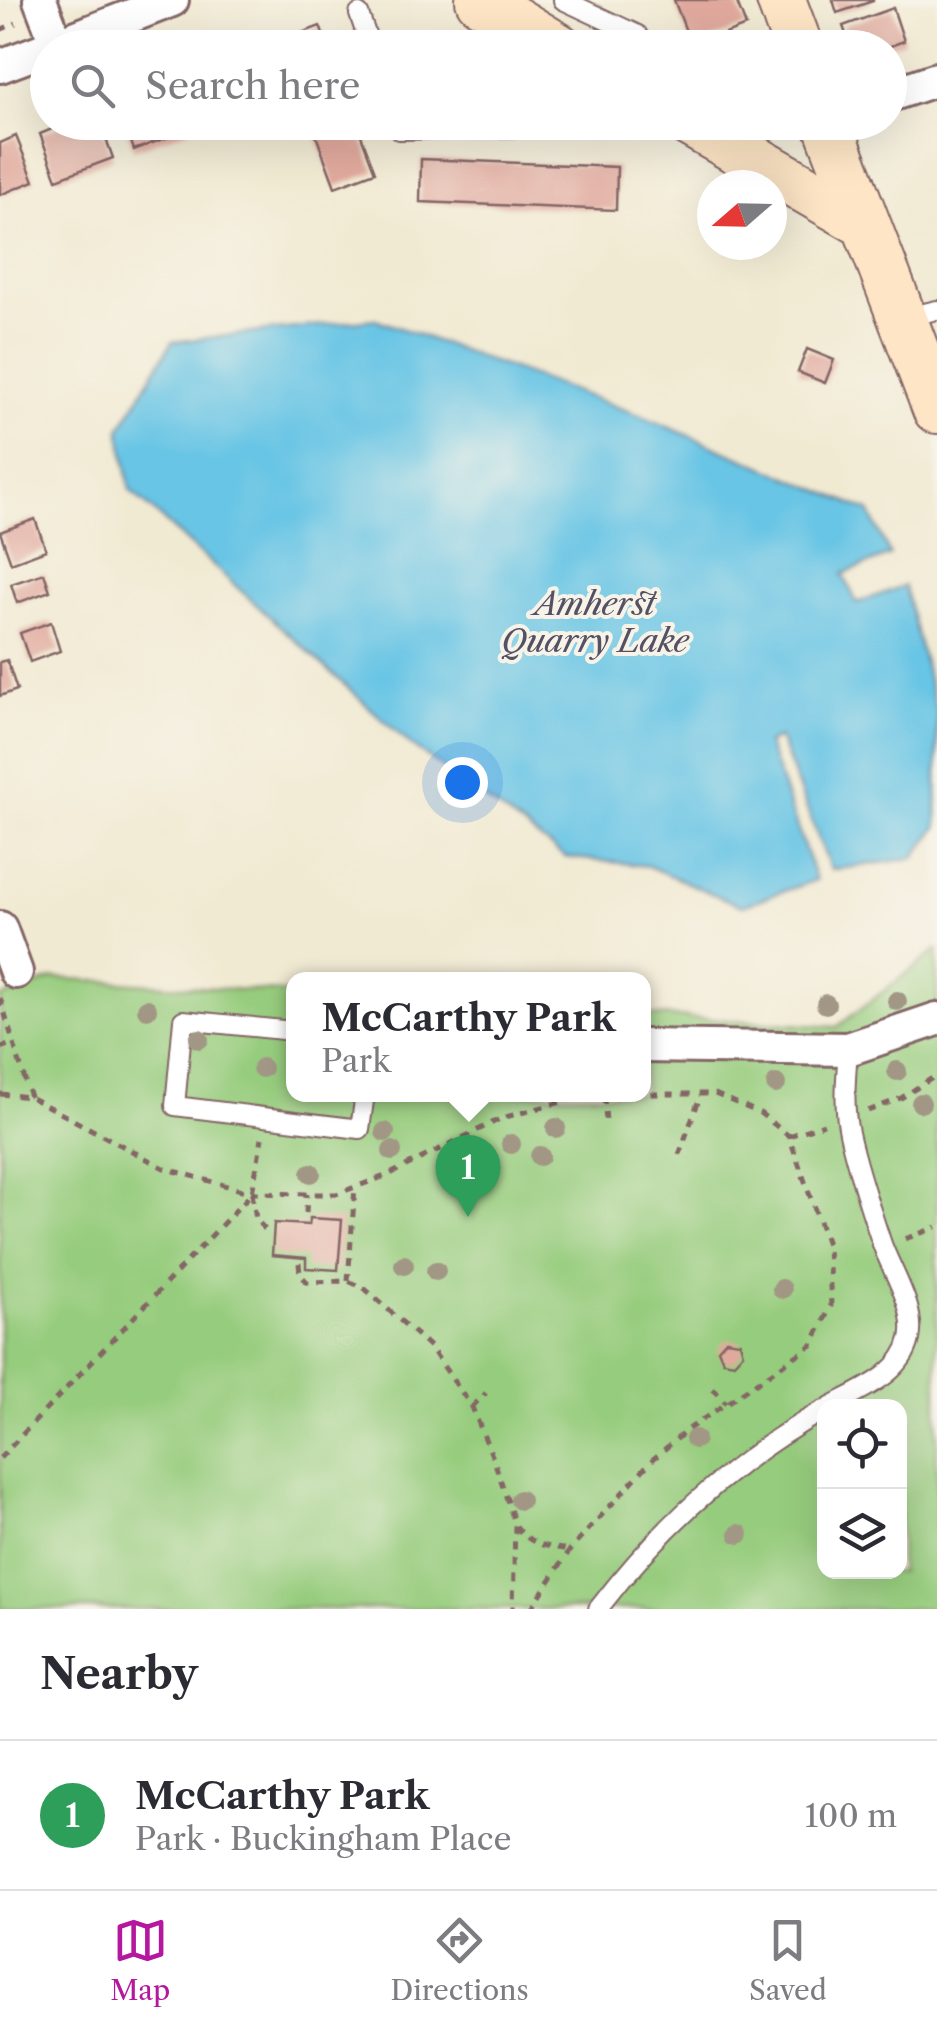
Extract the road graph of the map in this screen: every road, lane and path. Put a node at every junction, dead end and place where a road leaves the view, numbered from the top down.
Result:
1 (172, 0) edge
2 (480, 0) edge
3 (563, 0) edge
4 (780, 0) edge
5 (32, 10) edge
6 (359, 14) dead end
7 (0, 30) edge
8 (95, 30) edge
9 (365, 30) edge
10 (529, 30) edge
11 (626, 30) edge
12 (792, 30) edge
13 (30, 55) edge
14 (0, 66) edge
15 (937, 79) edge
16 (907, 89) edge
17 (726, 140) edge
18 (834, 140) edge
19 (866, 224) junction
20 (920, 314) edge
21 (937, 409) edge
22 (0, 928) edge
23 (8, 985) edge
24 (935, 1019) edge
25 (286, 1030) edge
26 (12, 1044) junction
27 (651, 1046) edge
28 (0, 1048) edge
29 (848, 1049) junction
30 (937, 1075) edge
31 (651, 1094) edge
32 (702, 1094) junction
33 (30, 1098) dead end
34 (363, 1102) edge
35 (604, 1102) edge
36 (860, 1114) dead end
37 (606, 1122) dead end
38 (832, 1122) dead end
39 (789, 1136) junction
40 (464, 1137) dead end
41 (261, 1150) dead end
42 (678, 1155) dead end
43 (471, 1156) dead end
44 (356, 1187) dead end
45 (252, 1193) junction
46 (308, 1194) dead end
47 (306, 1213) dead end
48 (937, 1227) edge
49 (926, 1231) dead end
50 (268, 1233) dead end
51 (299, 1262) dead end
52 (348, 1282) junction
53 (714, 1388) dead end
54 (486, 1393) dead end
55 (844, 1399) edge
56 (726, 1403) junction
57 (472, 1407) junction
58 (817, 1414) edge
59 (0, 1458) edge
60 (515, 1524) junction
61 (570, 1550) junction
62 (513, 1609) edge
63 (531, 1609) edge
64 (598, 1609) edge

1 - 8 street
2 - 10 street
3 - 11 lane
4 - 12 street
5 - 7 path
6 - 9 lane
13 - 14 street
15 - 16 street
17 - 19 street
18 - 19 street
19 - 20 street
20 - 21 street
22 - 23 street
23 - 26 path
24 - 29 street
25 - 34 lane
26 - 28 path
26 - 33 path
27 - 29 street
29 - 55 lane
30 - 36 path
31 - 32 path
32 - 39 path
32 - 42 path
35 - 37 path
38 - 39 path
39 - 56 path
40 - 43 path
41 - 45 path
44 - 52 path
45 - 50 path
45 - 59 path
46 - 47 path
48 - 49 path
51 - 52 path
52 - 57 path
53 - 56 path
54 - 57 path
56 - 61 path
57 - 60 path
58 - 64 lane
60 - 61 path
60 - 62 path
61 - 63 path

